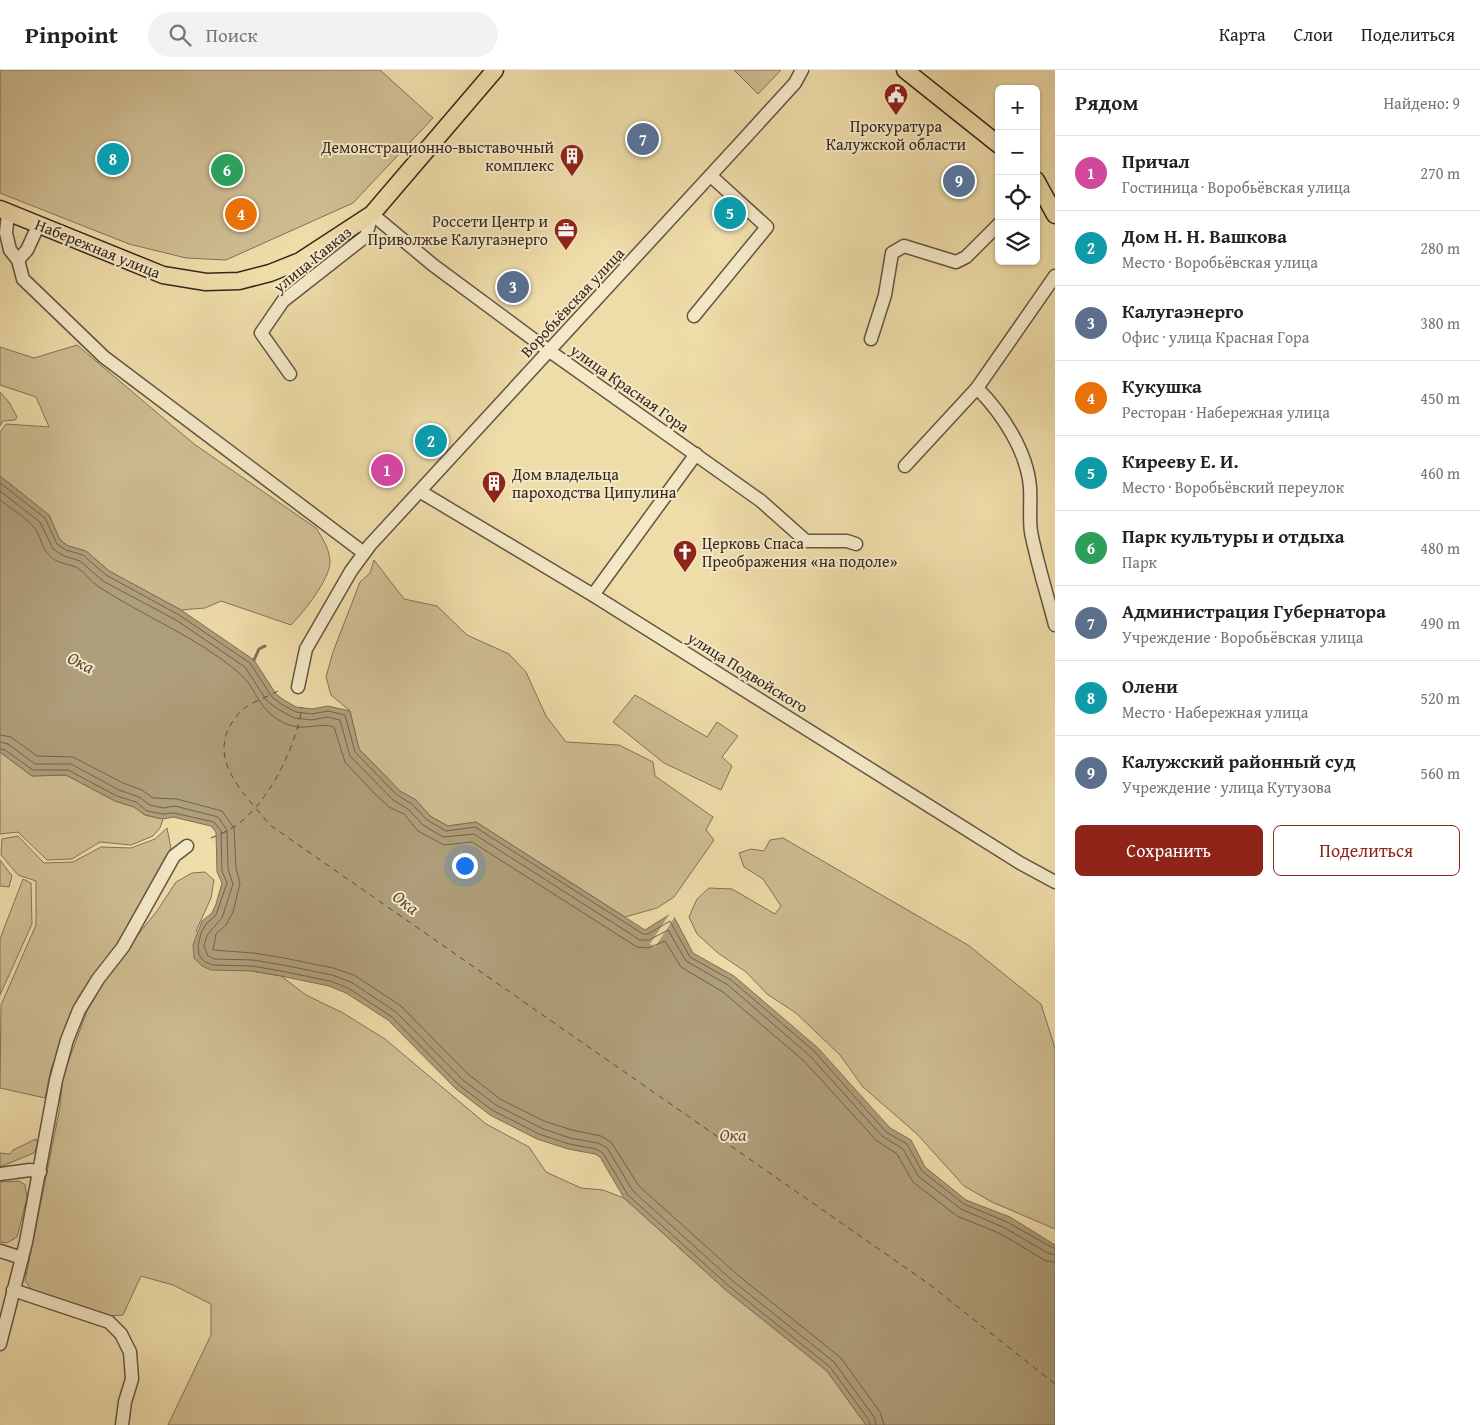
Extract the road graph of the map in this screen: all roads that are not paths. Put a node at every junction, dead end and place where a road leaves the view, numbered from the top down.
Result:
1 (495, 70) edge
2 (802, 70) edge
3 (905, 70) edge
4 (995, 141) edge
5 (710, 176) junction
6 (1040, 187) edge
7 (4, 210) edge
8 (1055, 213) edge
9 (372, 214) junction
10 (39, 224) junction
11 (995, 228) edge
12 (18, 260) junction
13 (1055, 276) edge
14 (694, 316) dead end
15 (871, 339) dead end
16 (549, 351) junction
17 (290, 374) dead end
18 (977, 388) junction
19 (696, 454) junction
20 (905, 466) dead end
21 (421, 492) junction
22 (856, 544) dead end
23 (364, 553) junction
24 (593, 594) junction
25 (1055, 625) edge
26 (298, 687) dead end
27 (187, 846) dead end
28 (1055, 882) edge
29 (40, 1172) junction
30 (0, 1174) edge
31 (0, 1251) edge
32 (22, 1258) junction
33 (14, 1290) junction
34 (0, 1344) edge
35 (122, 1425) edge

1 - 9 main road, Набережная улица
2 - 5 street, Воробьёвская улица
3 - 4 main road
5 - 14 street
5 - 16 street, Воробьёвская улица
6 - 8 main road
7 - 10 main road, Набережная улица
7 - 12 street, Набережная улица
9 - 10 main road, Набережная улица
9 - 16 street, улица Красная Гора
9 - 17 street, улица Кавказ
10 - 12 street
11 - 15 street
12 - 23 street, Набережная улица
13 - 18 street
16 - 19 street, улица Красная Гора
16 - 21 street, Воробьёвская улица
18 - 20 street
18 - 25 street
19 - 22 street, улица Красная Гора
19 - 24 street
21 - 23 street, Воробьёвская улица
21 - 24 street, улица Подвойского
23 - 26 street, Воробьёвская улица
24 - 28 street, улица Подвойского
27 - 29 street
29 - 30 street
29 - 32 street
31 - 32 street
32 - 33 street
33 - 34 street
33 - 35 street

